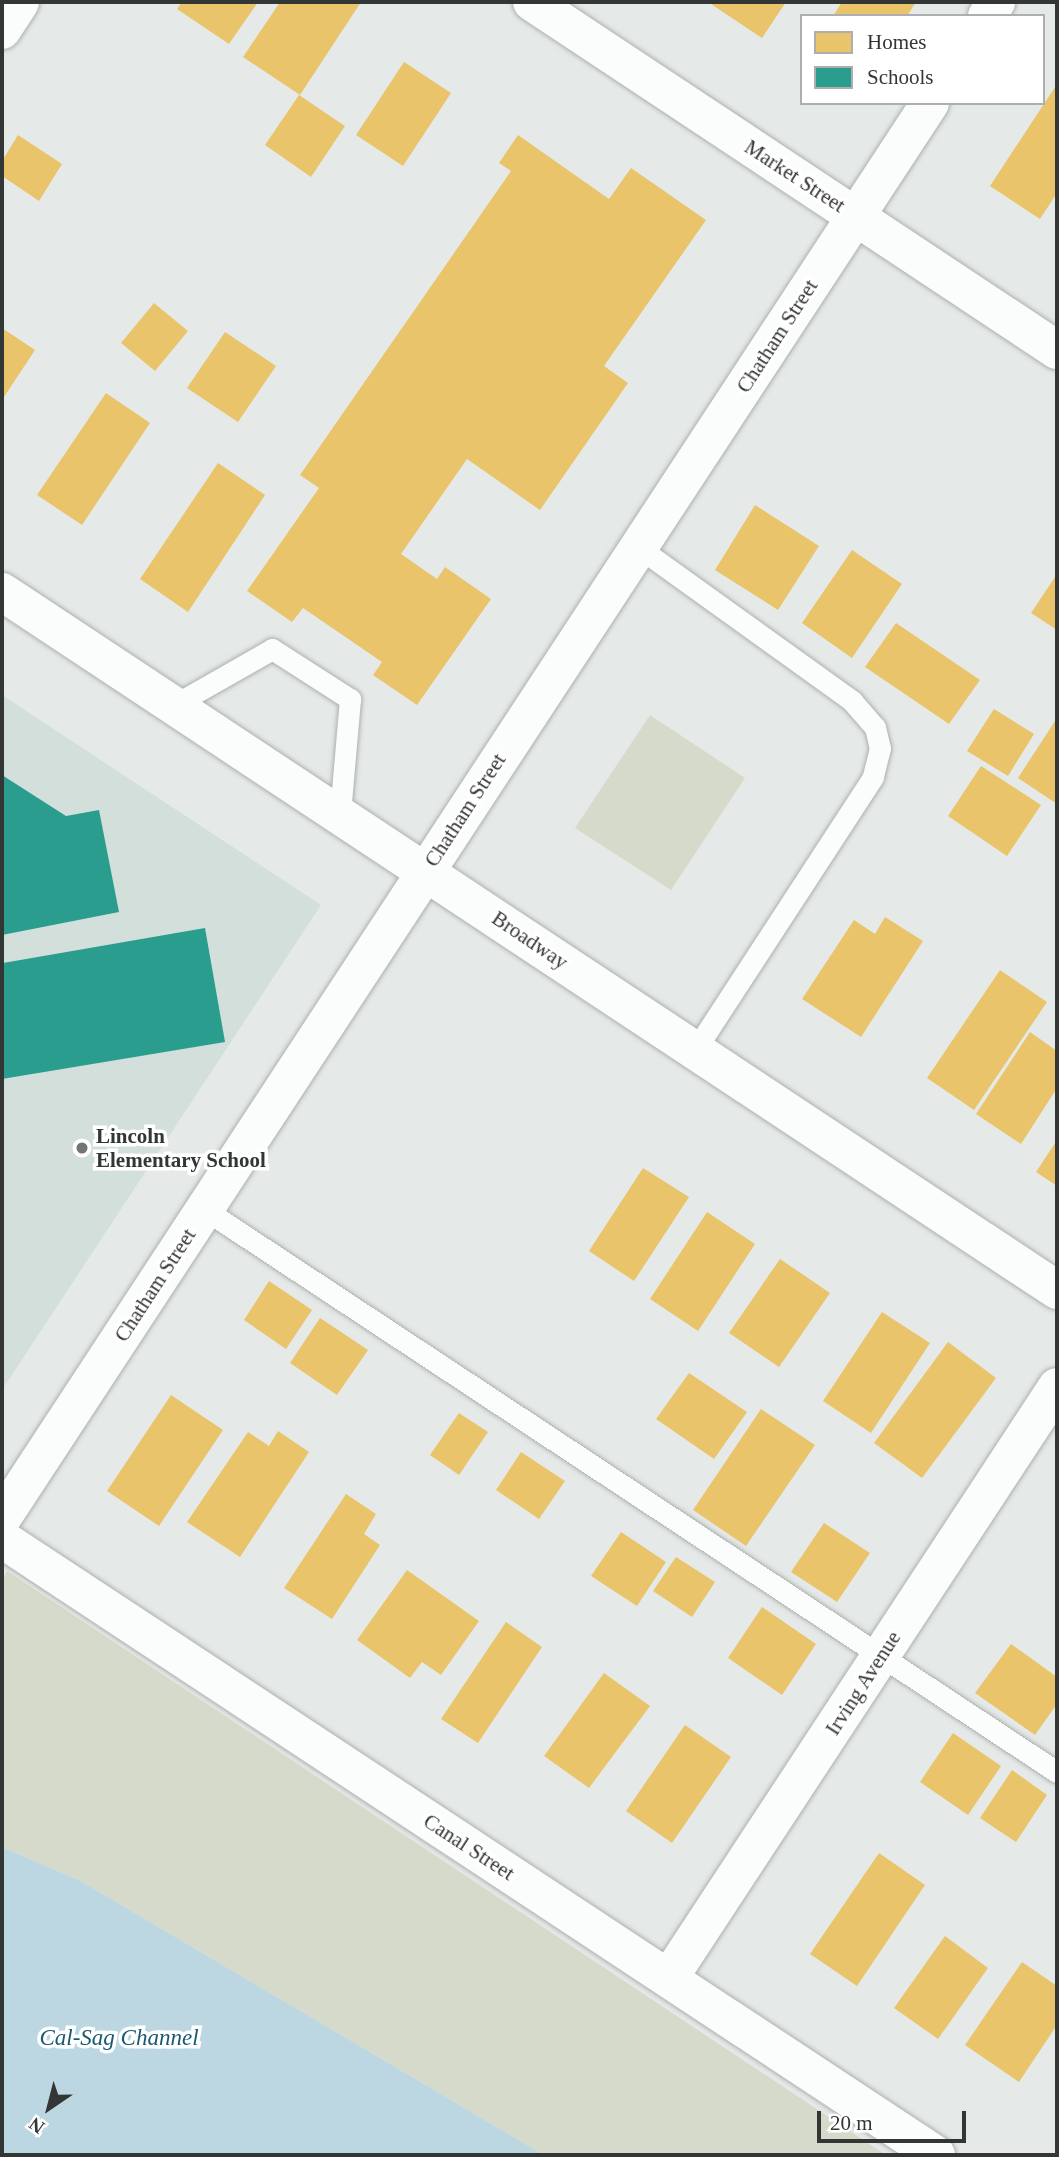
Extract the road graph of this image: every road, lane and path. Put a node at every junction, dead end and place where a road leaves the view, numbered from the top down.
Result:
1 (20, 2) edge
2 (532, 2) edge
3 (2, 30) edge
4 (929, 105) edge
5 (856, 216) junction
6 (1057, 350) edge
7 (638, 547) junction
8 (2, 592) edge
9 (174, 705) junction
10 (340, 814) junction
11 (426, 871) junction
12 (695, 1049) junction
13 (204, 1209) junction
14 (1057, 1290) edge
15 (1057, 1387) edge
16 (2, 1518) edge
17 (2, 1539) edge
18 (881, 1656) junction
19 (1057, 1772) edge
20 (670, 1979) junction
21 (936, 2155) edge

1 - 3 street
2 - 5 street, Market Street
4 - 5 street, Chatham Street
5 - 6 street, Market Street
5 - 7 street, Chatham Street
7 - 11 street, Chatham Street
7 - 12 lane
8 - 9 street, Broadway
9 - 10 street, Broadway
9 - 10 lane
10 - 11 street, Broadway
11 - 12 street, Broadway
11 - 13 street, Chatham Street
12 - 14 street, Broadway
13 - 16 street, Chatham Street
13 - 18 lane
15 - 18 street, Irving Avenue
17 - 20 street, Canal Street
18 - 19 lane
18 - 20 street, Irving Avenue
20 - 21 street, Canal Street

